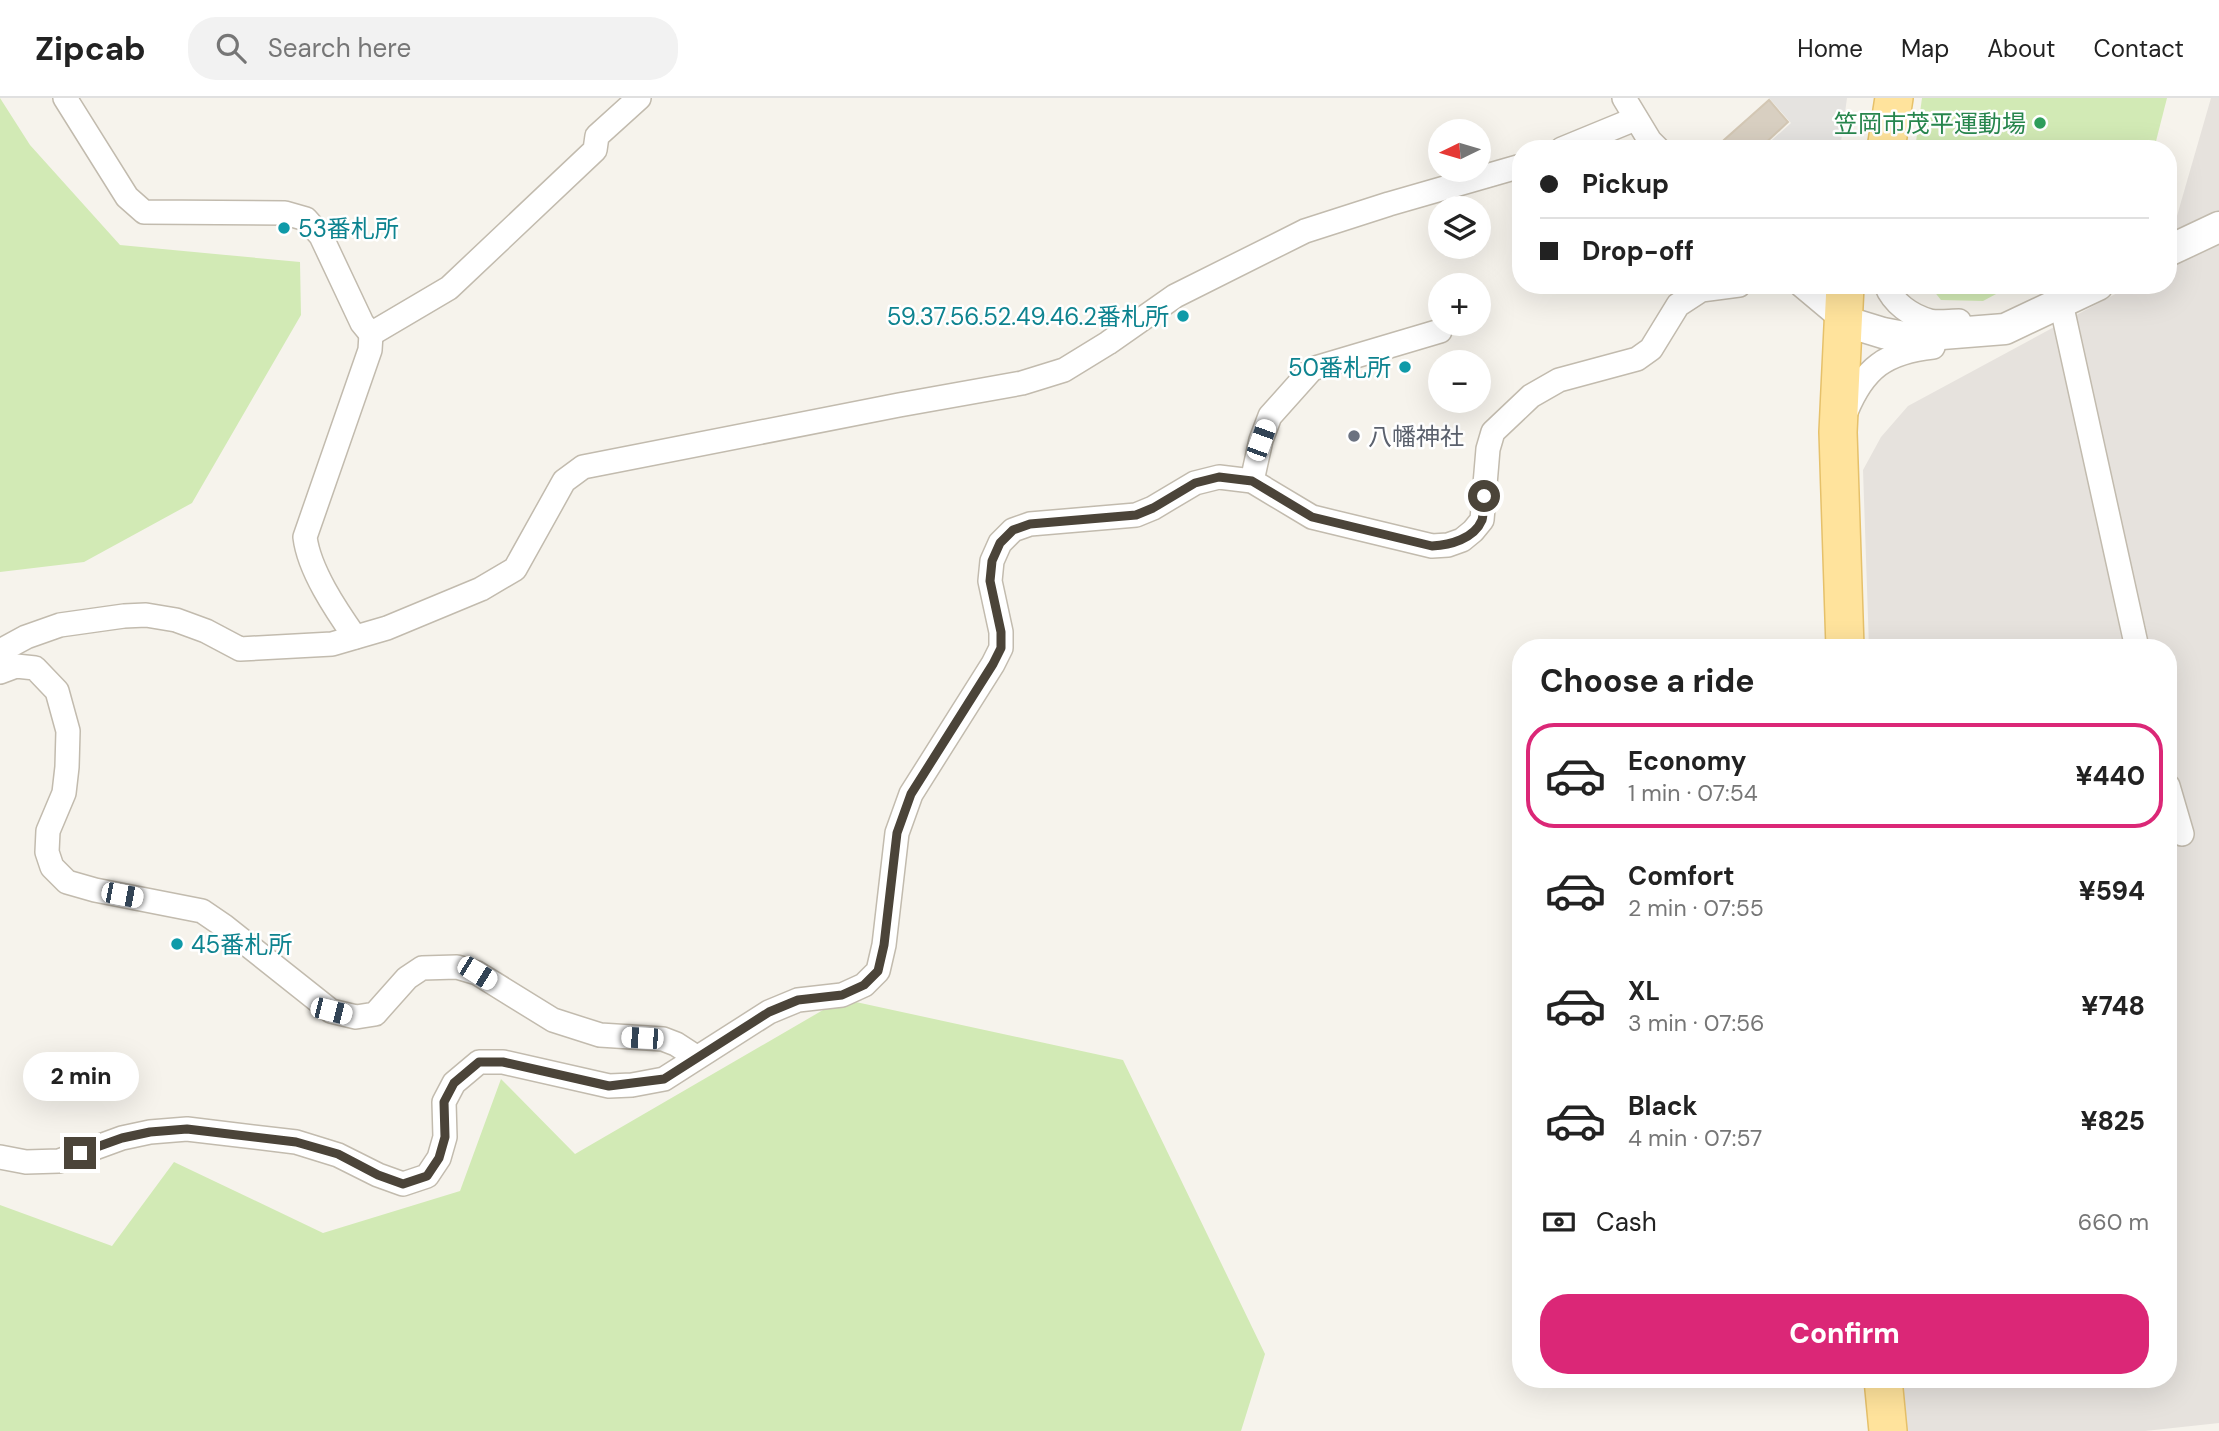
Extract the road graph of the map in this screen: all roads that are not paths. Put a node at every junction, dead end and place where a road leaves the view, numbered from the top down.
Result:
1 (65, 98) edge
2 (639, 98) edge
3 (1624, 98) edge
4 (1870, 98) edge
5 (1894, 98) edge
6 (1635, 119) junction
7 (1584, 140) edge
8 (1649, 140) edge
9 (1863, 140) edge
10 (1887, 140) edge
11 (1512, 169) edge
12 (2219, 227) edge
13 (2177, 247) edge
14 (1695, 294) edge
15 (1812, 294) edge
16 (1845, 294) edge
17 (1854, 294) edge
18 (1892, 294) edge
19 (2080, 294) edge
20 (2061, 303) junction
21 (1844, 321) junction
22 (2005, 329) junction
23 (371, 334) junction
24 (1428, 335) edge
25 (1838, 432) junction
26 (1252, 481) junction
27 (355, 637) junction
28 (1844, 639) edge
29 (2135, 639) edge
30 (0, 651) edge
31 (0, 672) edge
32 (2177, 817) edge
33 (2182, 834) dead end
34 (696, 1057) junction
35 (0, 1157) edge
36 (1884, 1388) edge
37 (1888, 1431) edge

1 - 23 street
2 - 23 street
3 - 6 street
4 - 9 main road
5 - 10 main road
6 - 7 street
6 - 8 street
11 - 27 street
12 - 13 street
14 - 26 street
15 - 21 street
16 - 21 main road
17 - 21 main road
18 - 22 street
19 - 20 street
20 - 22 street
20 - 29 street
21 - 22 street
21 - 25 main road
22 - 25 street
23 - 27 street
24 - 26 street
25 - 28 main road
26 - 34 street
27 - 30 street
31 - 34 street
32 - 33 street
34 - 35 street
36 - 37 main road

